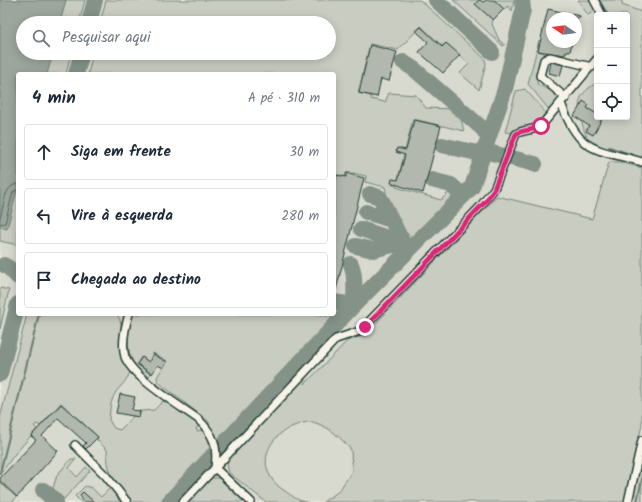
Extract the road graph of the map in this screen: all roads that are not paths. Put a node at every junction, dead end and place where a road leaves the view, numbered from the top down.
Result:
1 (594, 0) edge
2 (600, 12) edge
3 (594, 64) edge
4 (592, 67) junction
5 (564, 101) junction
6 (642, 162) edge
7 (129, 316) edge
8 (642, 440) edge
9 (75, 445) dead end
10 (215, 468) junction
11 (127, 502) edge
12 (183, 502) edge
13 (252, 502) edge
14 (628, 502) edge

1 - 2 lane
3 - 4 lane
4 - 5 lane
4 - 5 lane
5 - 6 lane
5 - 10 lane
7 - 10 lane
8 - 14 lane
9 - 11 lane
10 - 12 lane
10 - 13 lane

